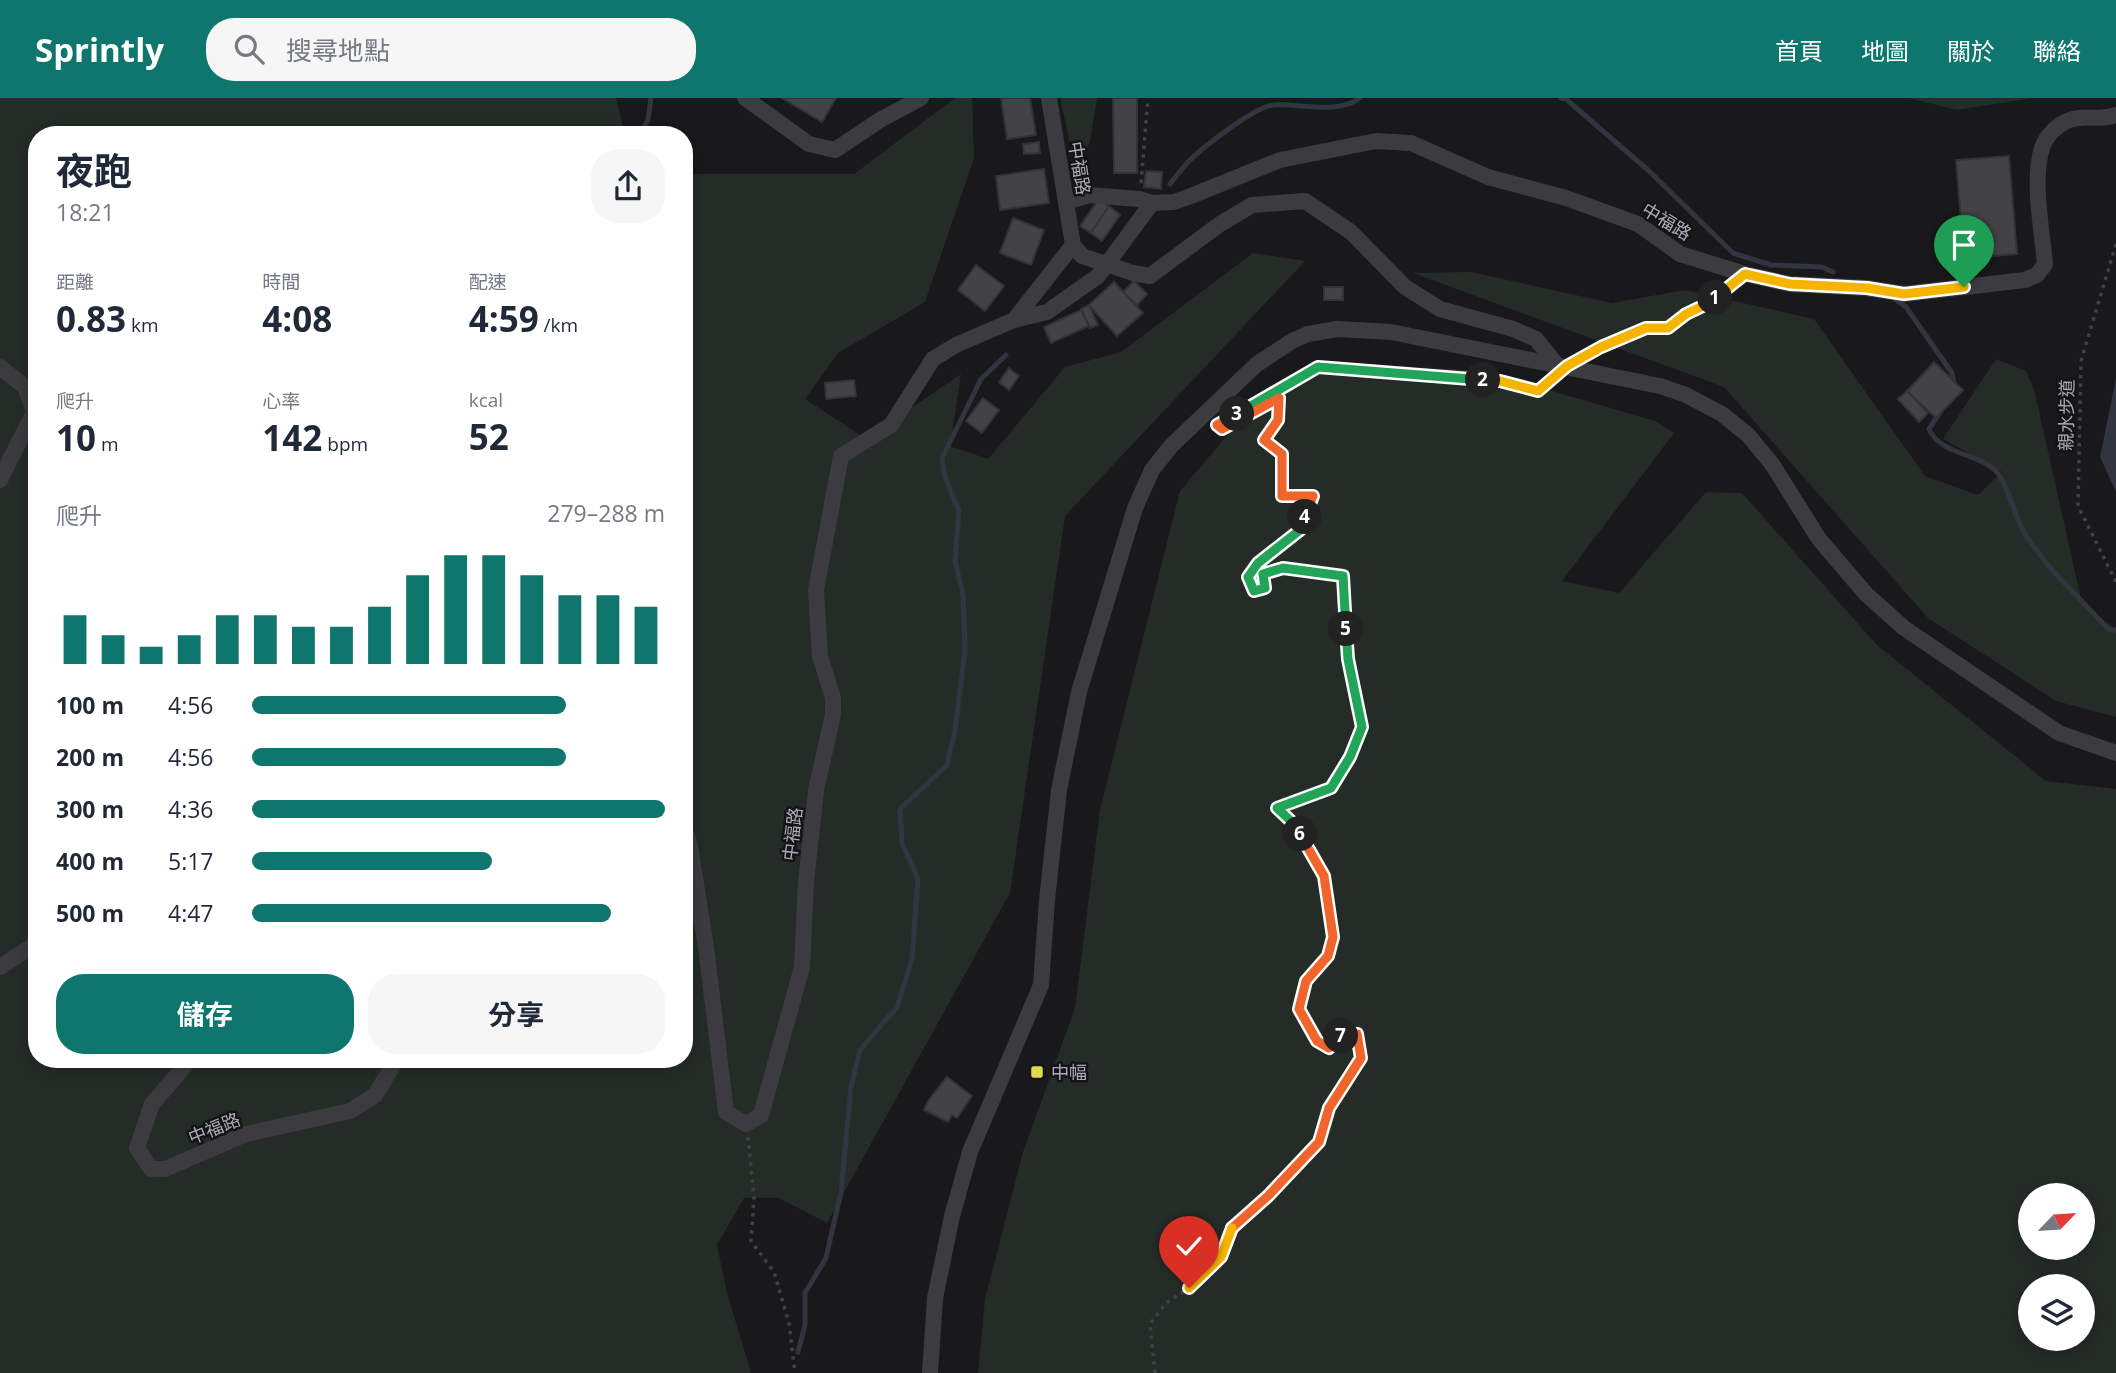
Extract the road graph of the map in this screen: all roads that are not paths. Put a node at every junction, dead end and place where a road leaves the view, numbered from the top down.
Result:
1 (745, 98) edge
2 (921, 98) edge
3 (1049, 98) edge
4 (2116, 115) edge
5 (1146, 201) junction
6 (1066, 202) junction
7 (1073, 245) junction
8 (1107, 263) junction
9 (1014, 320) junction
10 (1561, 365) junction
11 (0, 367) edge
12 (28, 395) edge
13 (28, 424) edge
14 (0, 480) edge
15 (2116, 753) edge
16 (693, 865) edge
17 (28, 949) edge
18 (0, 967) edge
19 (183, 1068) edge
20 (392, 1068) edge
21 (930, 1373) edge

1 - 2 street
3 - 6 street, 中福路
4 - 5 street, 中福路
5 - 6 street
5 - 8 street, 中福路
6 - 7 street, 中福路
7 - 8 street
7 - 9 street, 中福路
8 - 9 street, 中福路
8 - 10 street
9 - 16 street, 中福路
10 - 15 street
10 - 21 street
11 - 12 street
13 - 14 street
17 - 18 street
19 - 20 street, 中福路

